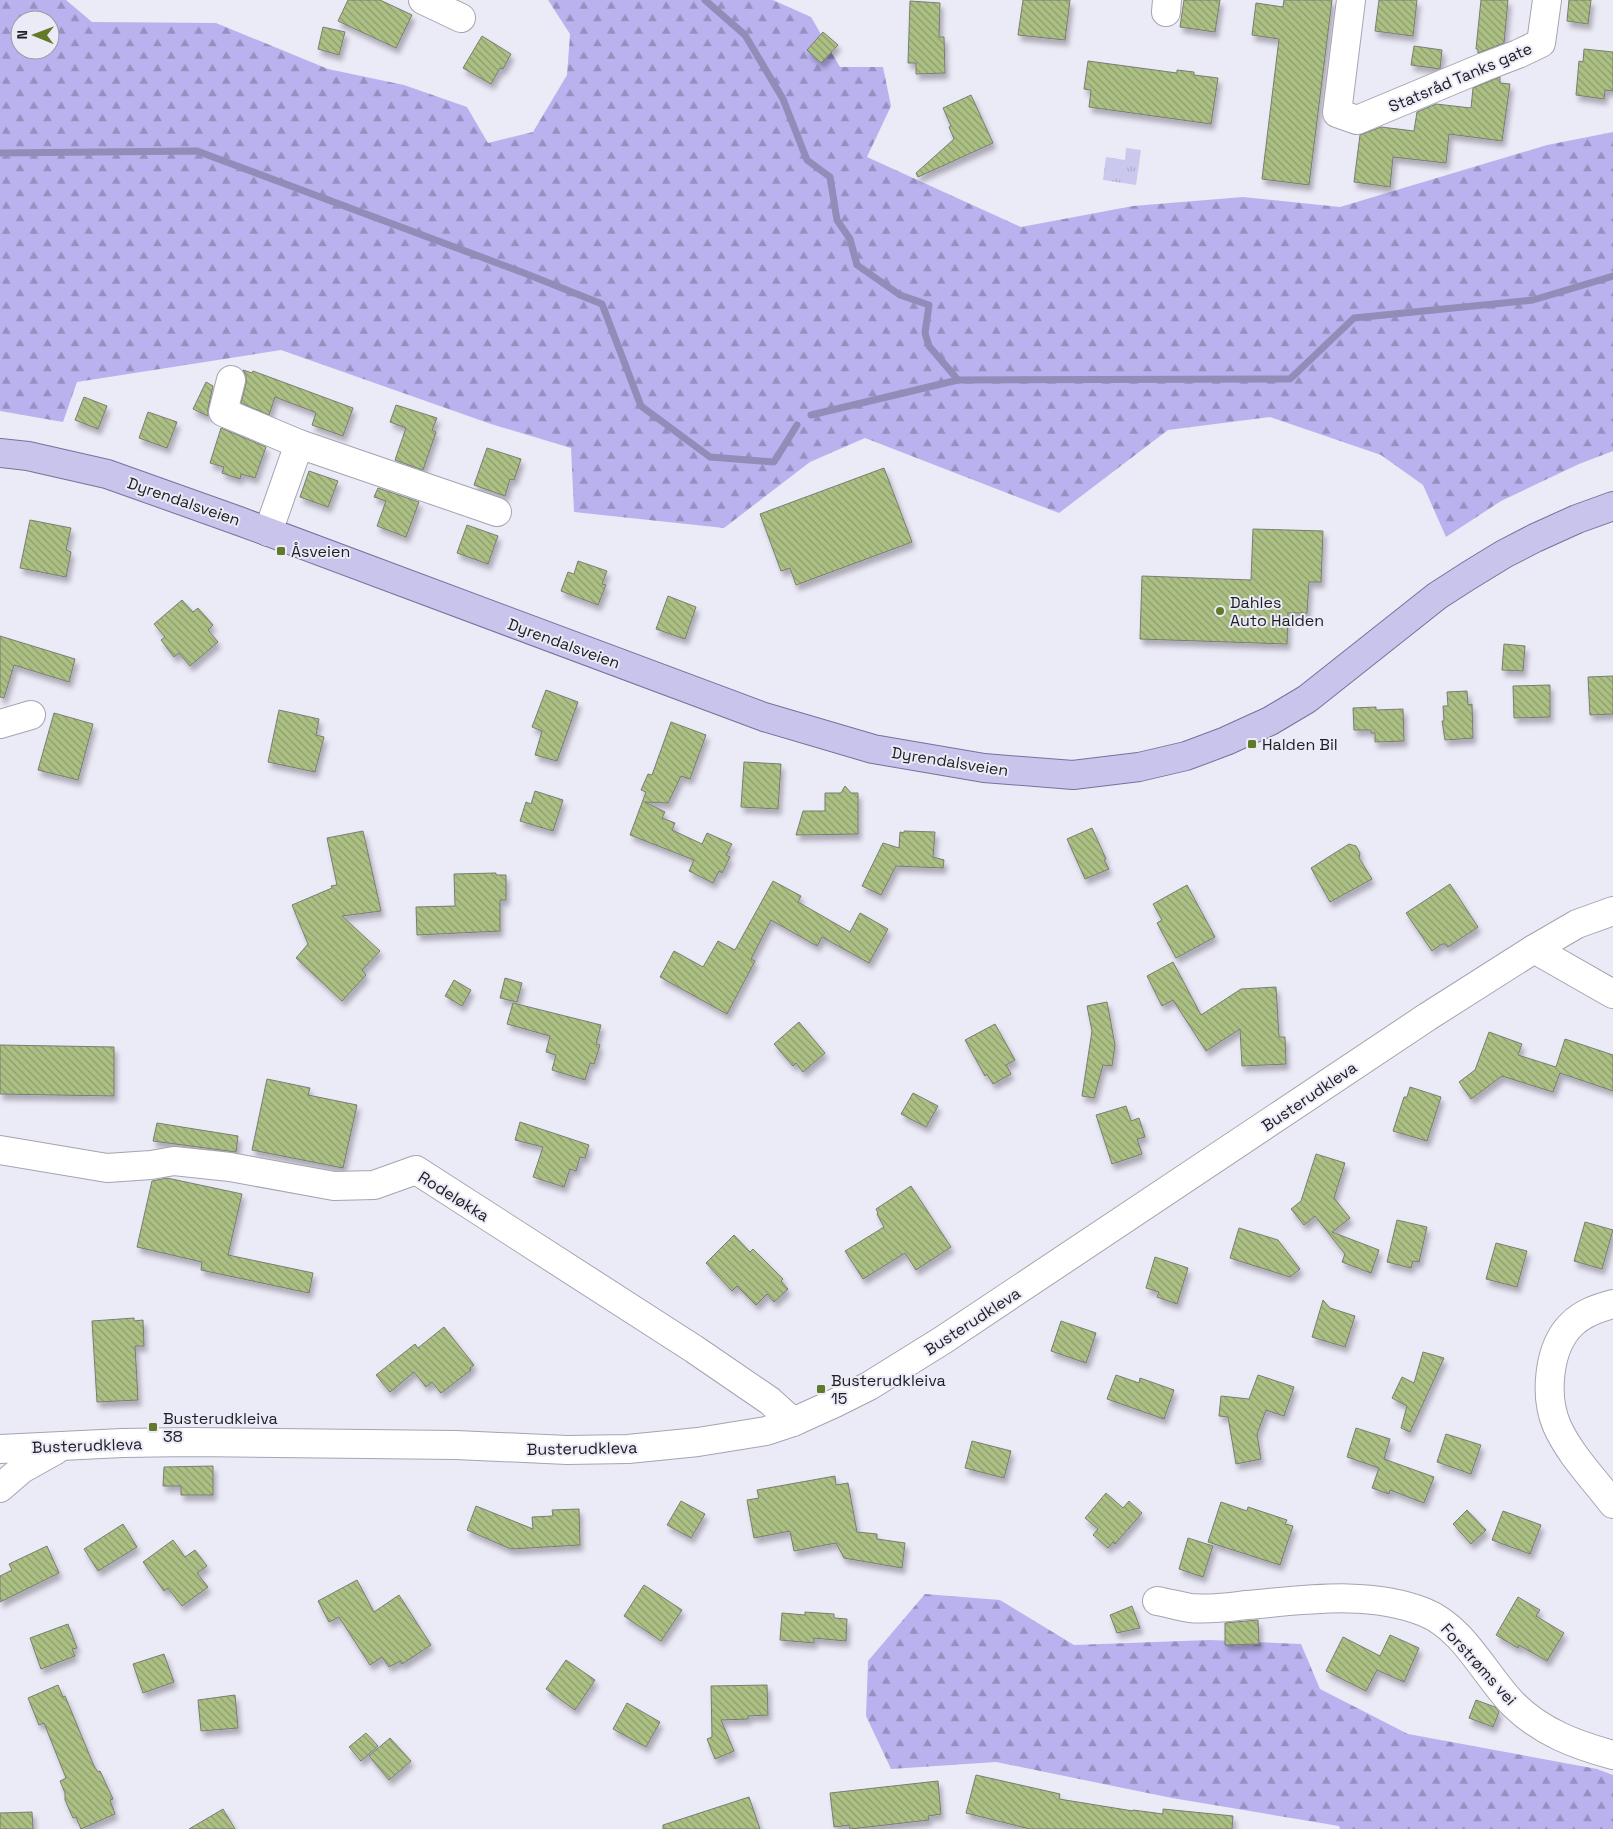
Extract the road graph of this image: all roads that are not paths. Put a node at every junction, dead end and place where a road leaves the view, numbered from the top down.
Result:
1 (423, 0) edge
2 (1351, 0) edge
3 (1547, 0) edge
4 (461, 18) dead end
5 (231, 380) dead end
6 (298, 444) junction
7 (0, 453) edge
8 (1613, 506) edge
9 (497, 512) dead end
10 (268, 532) junction
11 (31, 715) dead end
12 (0, 724) edge
13 (1613, 910) edge
14 (1534, 949) junction
15 (1613, 994) edge
16 (0, 1150) edge
17 (1613, 1304) edge
18 (793, 1422) junction
19 (61, 1447) junction
20 (0, 1449) edge
21 (0, 1488) edge
22 (1613, 1504) edge
23 (1157, 1601) dead end
24 (1613, 1756) edge

1 - 4 street
2 - 3 street, Statsråd Tanks gate
5 - 6 street
6 - 9 street
6 - 10 street
7 - 10 main road, Dyrendalsveien
8 - 10 main road, Dyrendalsveien
11 - 12 street
13 - 14 street, Busterudkleva
14 - 15 street
14 - 18 street, Busterudkleva
16 - 18 street, Rodeløkka
17 - 22 street
18 - 19 street, Busterudkleva
19 - 20 street, Busterudkleva
19 - 21 street
23 - 24 street, Forstrøms vei

